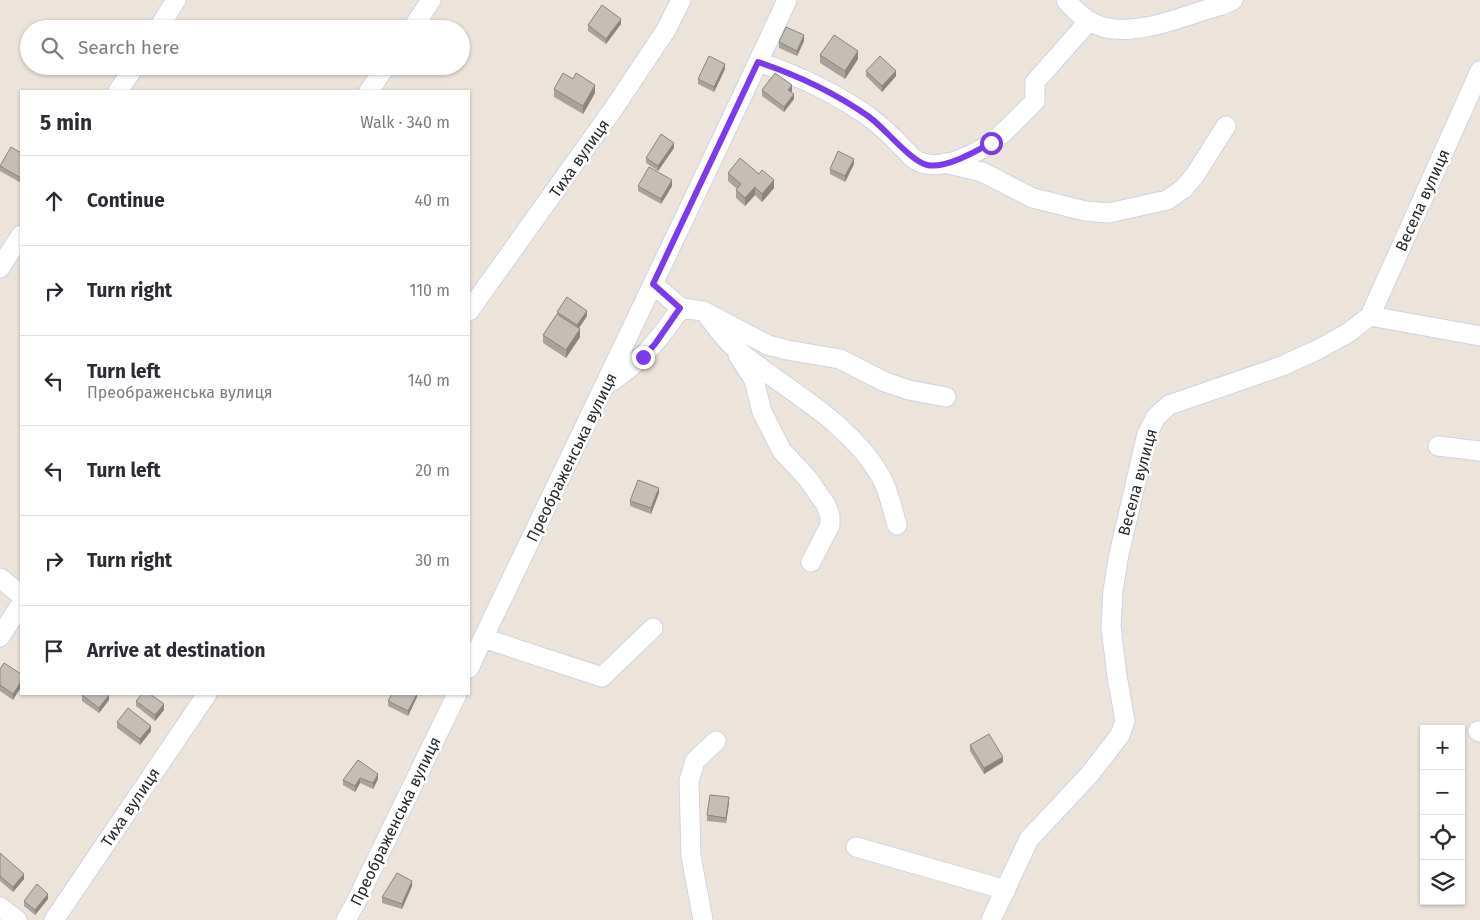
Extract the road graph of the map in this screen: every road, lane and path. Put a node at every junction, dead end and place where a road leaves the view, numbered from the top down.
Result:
1 (176, 0) edge
2 (431, 0) edge
3 (681, 0) edge
4 (787, 0) edge
5 (1066, 0) edge
6 (1233, 0) edge
7 (164, 20) edge
8 (418, 20) edge
9 (1089, 21) junction
10 (758, 62) junction
11 (1480, 72) edge
12 (129, 75) edge
13 (380, 75) edge
14 (119, 90) edge
15 (370, 90) edge
16 (1226, 126) dead end
17 (945, 163) junction
18 (20, 238) edge
19 (0, 268) edge
20 (653, 284) junction
21 (680, 308) junction
22 (470, 310) edge
23 (703, 311) junction
24 (1370, 316) junction
25 (1480, 336) edge
26 (730, 344) junction
27 (606, 385) junction
28 (946, 396) dead end
29 (1438, 446) dead end
30 (1480, 451) edge
31 (897, 525) dead end
32 (811, 562) dead end
33 (0, 578) edge
34 (20, 594) edge
35 (20, 606) edge
36 (653, 628) dead end
37 (0, 637) edge
38 (483, 638) junction
39 (470, 666) edge
40 (206, 695) edge
41 (457, 695) edge
42 (716, 741) dead end
43 (856, 847) dead end
44 (1006, 890) junction
45 (0, 907) edge
46 (17, 920) edge
47 (54, 920) edge
48 (346, 920) edge
49 (703, 920) edge
50 (991, 920) edge

1 - 7 street
2 - 8 street
3 - 22 street, Тиха вулиця
4 - 10 street, Преображенська вулиця
5 - 9 street
6 - 9 street
9 - 17 street
10 - 17 street
10 - 20 street, Преображенська вулиця
11 - 24 street, Весела вулиця
12 - 14 street
13 - 15 street
16 - 17 street
18 - 19 street
20 - 21 street
20 - 27 street, Преображенська вулиця
21 - 23 street
21 - 27 street
23 - 26 street
23 - 28 street
24 - 25 street
24 - 44 street, Весела вулиця
26 - 31 street
26 - 32 street
27 - 38 street, Преображенська вулиця
29 - 30 street
33 - 34 street
35 - 37 street
36 - 38 street
38 - 39 street, Преображенська вулиця
40 - 47 street, Тиха вулиця
41 - 48 street, Преображенська вулиця
42 - 49 street
43 - 44 street
44 - 50 street, Весела вулиця
45 - 46 street

